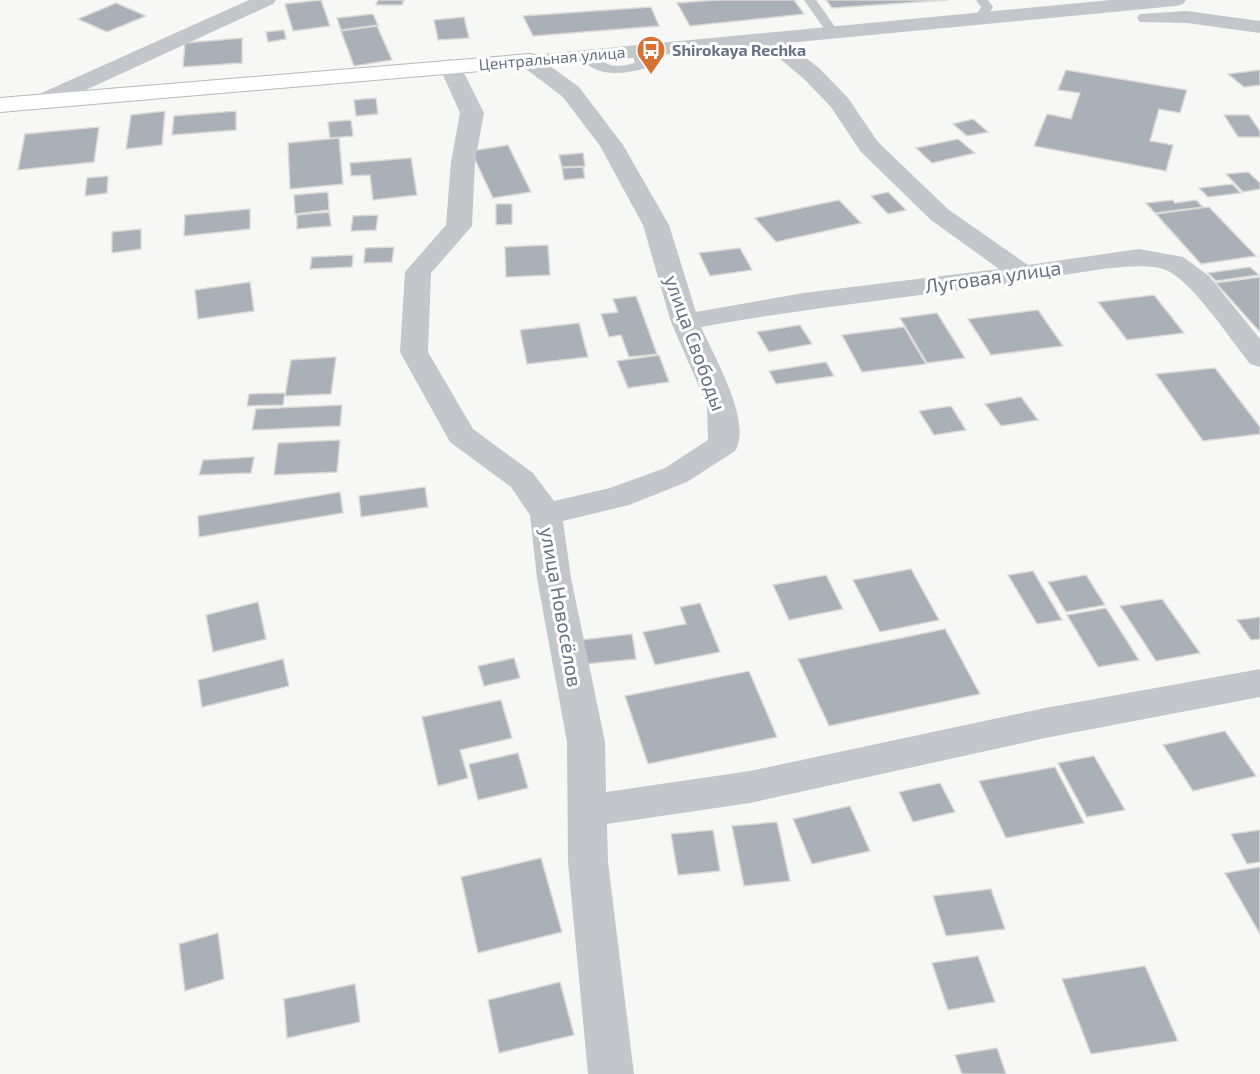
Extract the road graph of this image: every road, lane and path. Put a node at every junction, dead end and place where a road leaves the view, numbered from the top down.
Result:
1 (266, 0) edge
2 (810, 0) edge
3 (1176, 0) edge
4 (981, 10) edge
5 (1260, 27) edge
6 (832, 31) junction
7 (768, 38) junction
8 (530, 61) junction
9 (450, 66) junction
10 (45, 100) junction
11 (0, 105) edge
12 (1023, 274) junction
13 (685, 322) junction
14 (1260, 358) edge
15 (546, 514) junction
16 (1260, 683) edge
17 (587, 811) junction
18 (611, 1074) edge

1 - 10 street
2 - 6 lane
3 - 4 street, Центральная улица
4 - 5 street
4 - 6 street, Центральная улица
6 - 7 street, Центральная улица
7 - 8 street, Центральная улица
7 - 12 street
8 - 9 street, Центральная улица
8 - 13 street, улица Свободы
9 - 10 street, Центральная улица
9 - 15 street, улица Новосёлов
10 - 11 street, Центральная улица
12 - 13 street, Луговая улица
12 - 14 street, Луговая улица
13 - 15 street, улица Свободы
15 - 17 street, улица Новосёлов
16 - 17 street
17 - 18 street, улица Новосёлов

